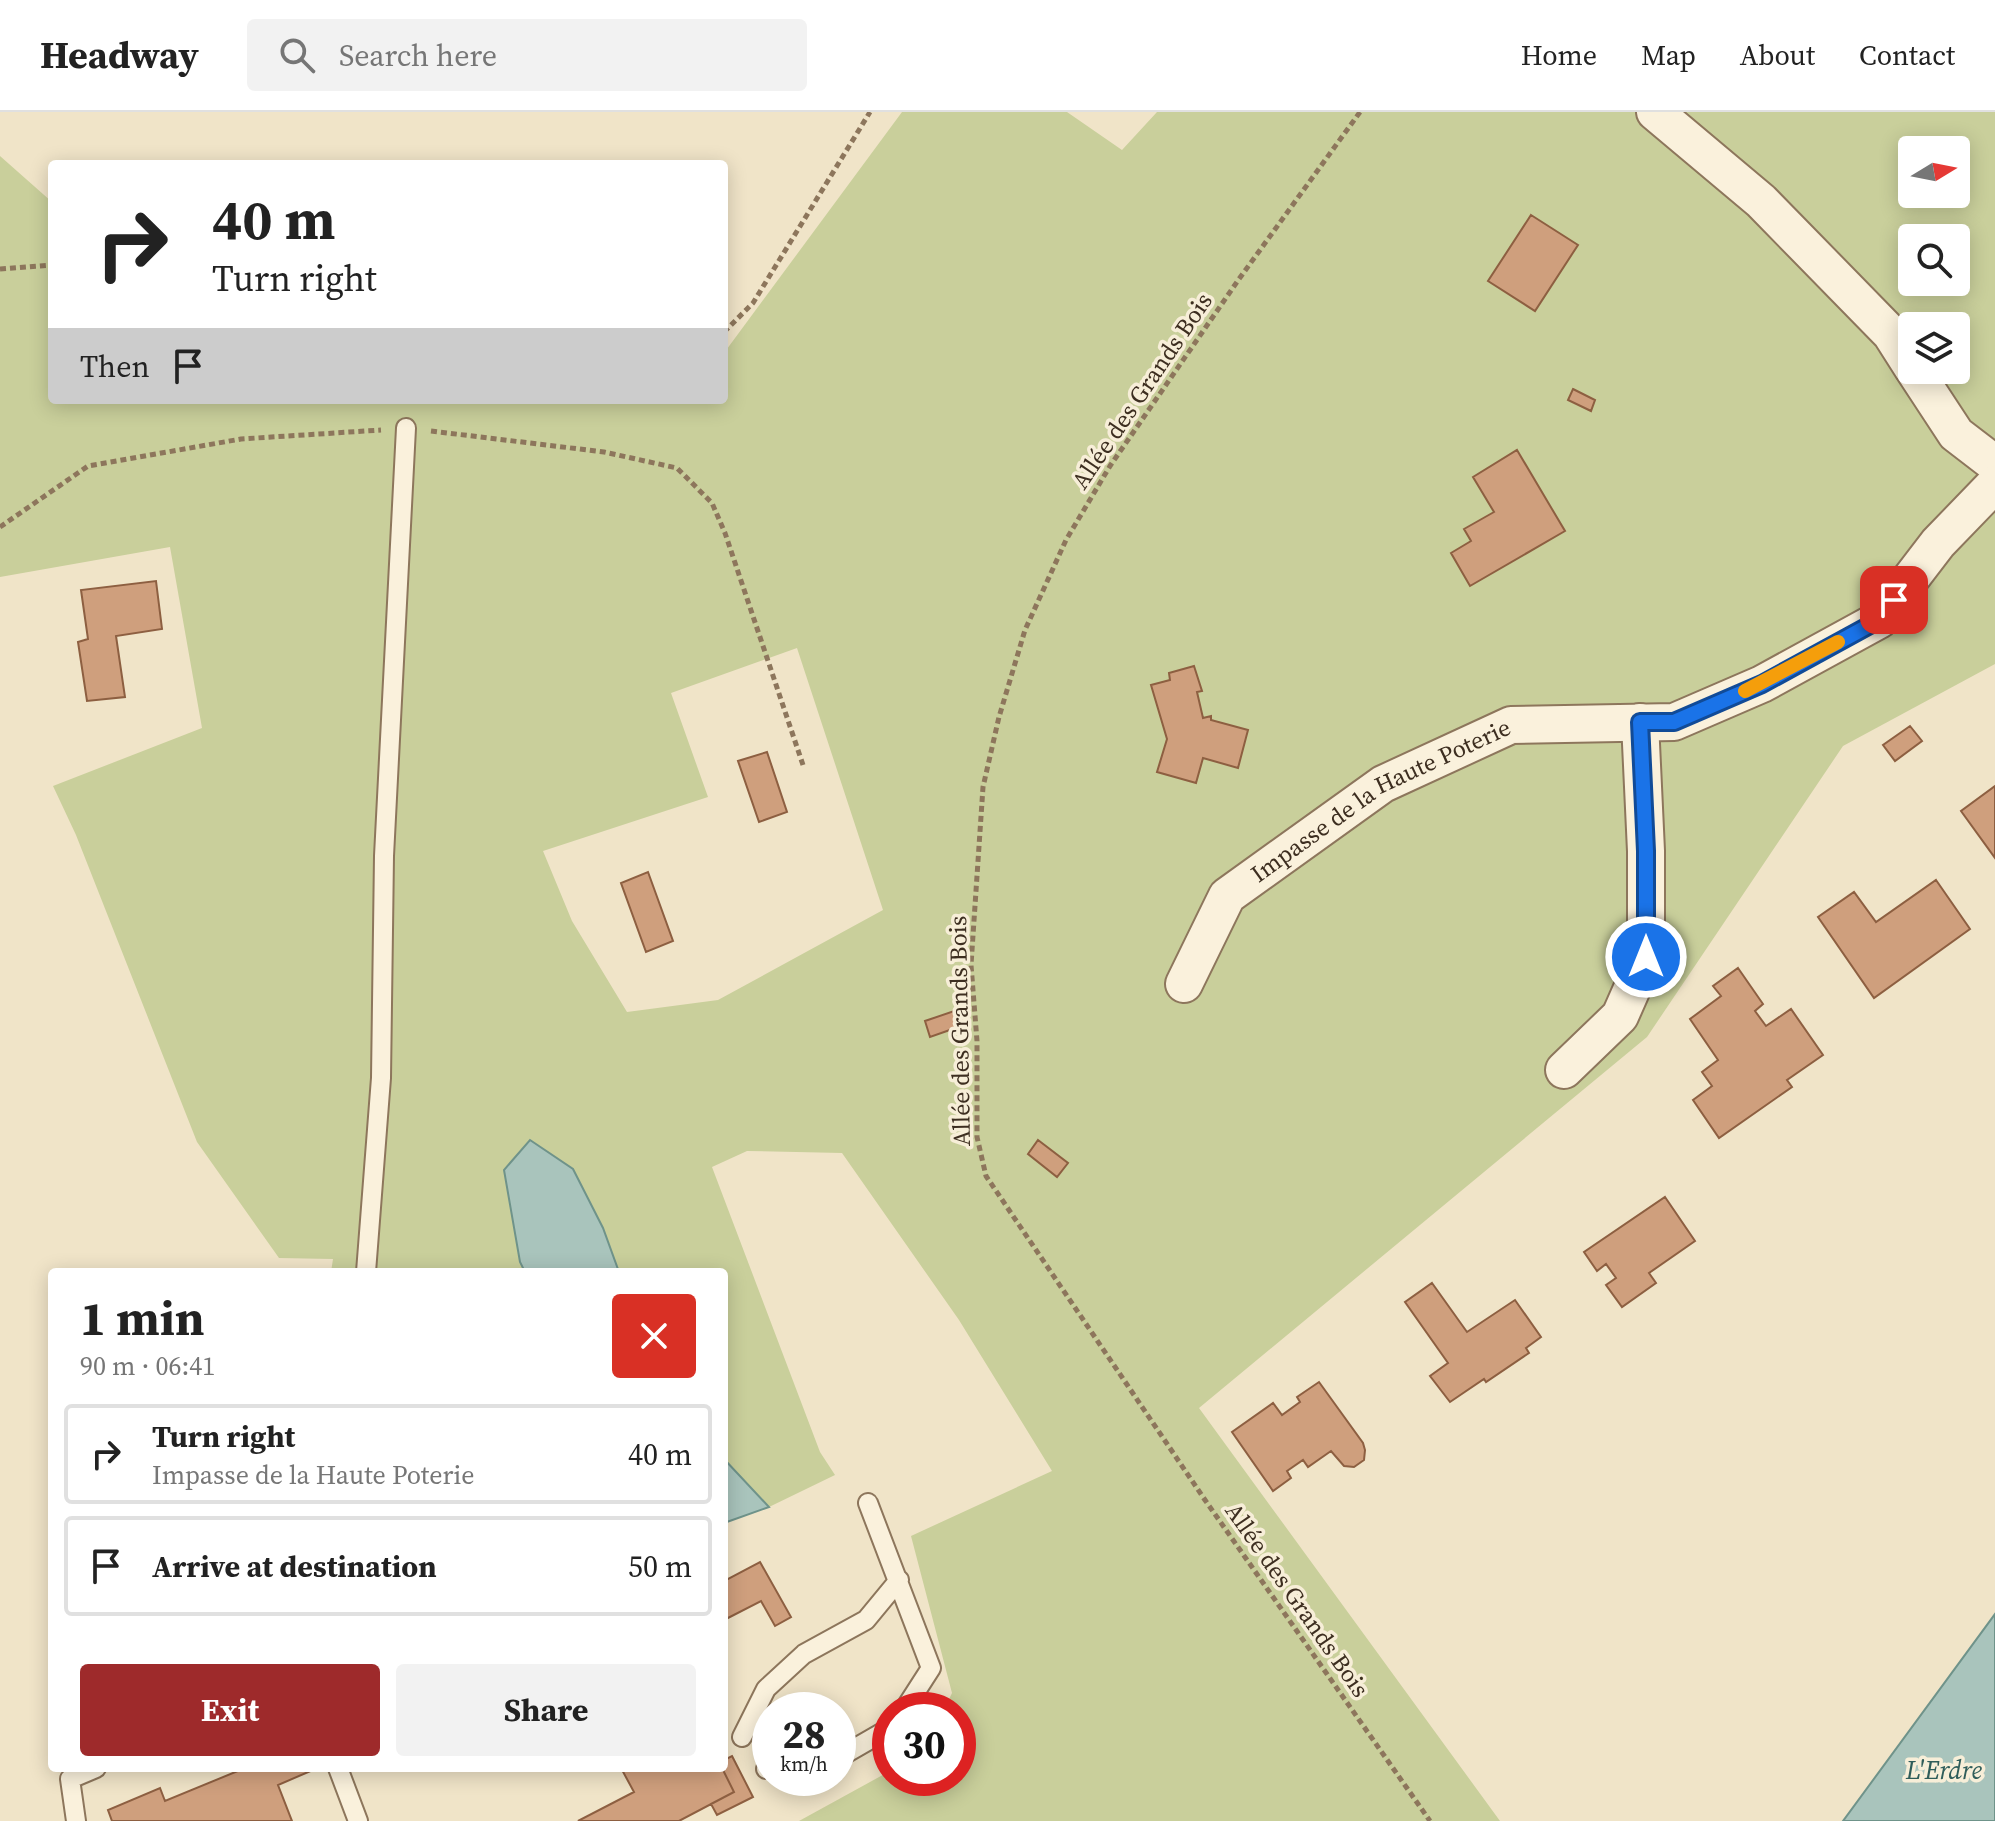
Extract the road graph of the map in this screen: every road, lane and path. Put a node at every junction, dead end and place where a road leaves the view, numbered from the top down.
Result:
1 (870, 112) edge
2 (1360, 112) edge
3 (1655, 112) edge
4 (48, 265) edge
5 (0, 269) edge
6 (728, 328) edge
7 (1898, 345) edge
8 (1923, 384) edge
9 (406, 428) junction
10 (1995, 464) edge
11 (1995, 484) edge
12 (0, 527) edge
13 (1640, 722) junction
14 (803, 765) dead end
15 (1184, 984) dead end
16 (1564, 1070) dead end
17 (366, 1268) edge
18 (868, 1503) dead end
19 (899, 1580) junction
20 (916, 1692) edge
21 (742, 1737) dead end
22 (87, 1772) edge
23 (340, 1772) edge
24 (76, 1821) edge
25 (358, 1821) edge
26 (1430, 1821) edge

1 - 6 path
2 - 26 path, Allée des Grands Bois
3 - 7 street
4 - 5 path
8 - 10 street
9 - 12 path
9 - 14 path
9 - 17 lane
11 - 13 street, Impasse de la Haute Poterie
13 - 15 street, Impasse de la Haute Poterie
13 - 16 street
18 - 19 lane
19 - 20 lane
19 - 21 lane
22 - 24 lane
23 - 25 lane

